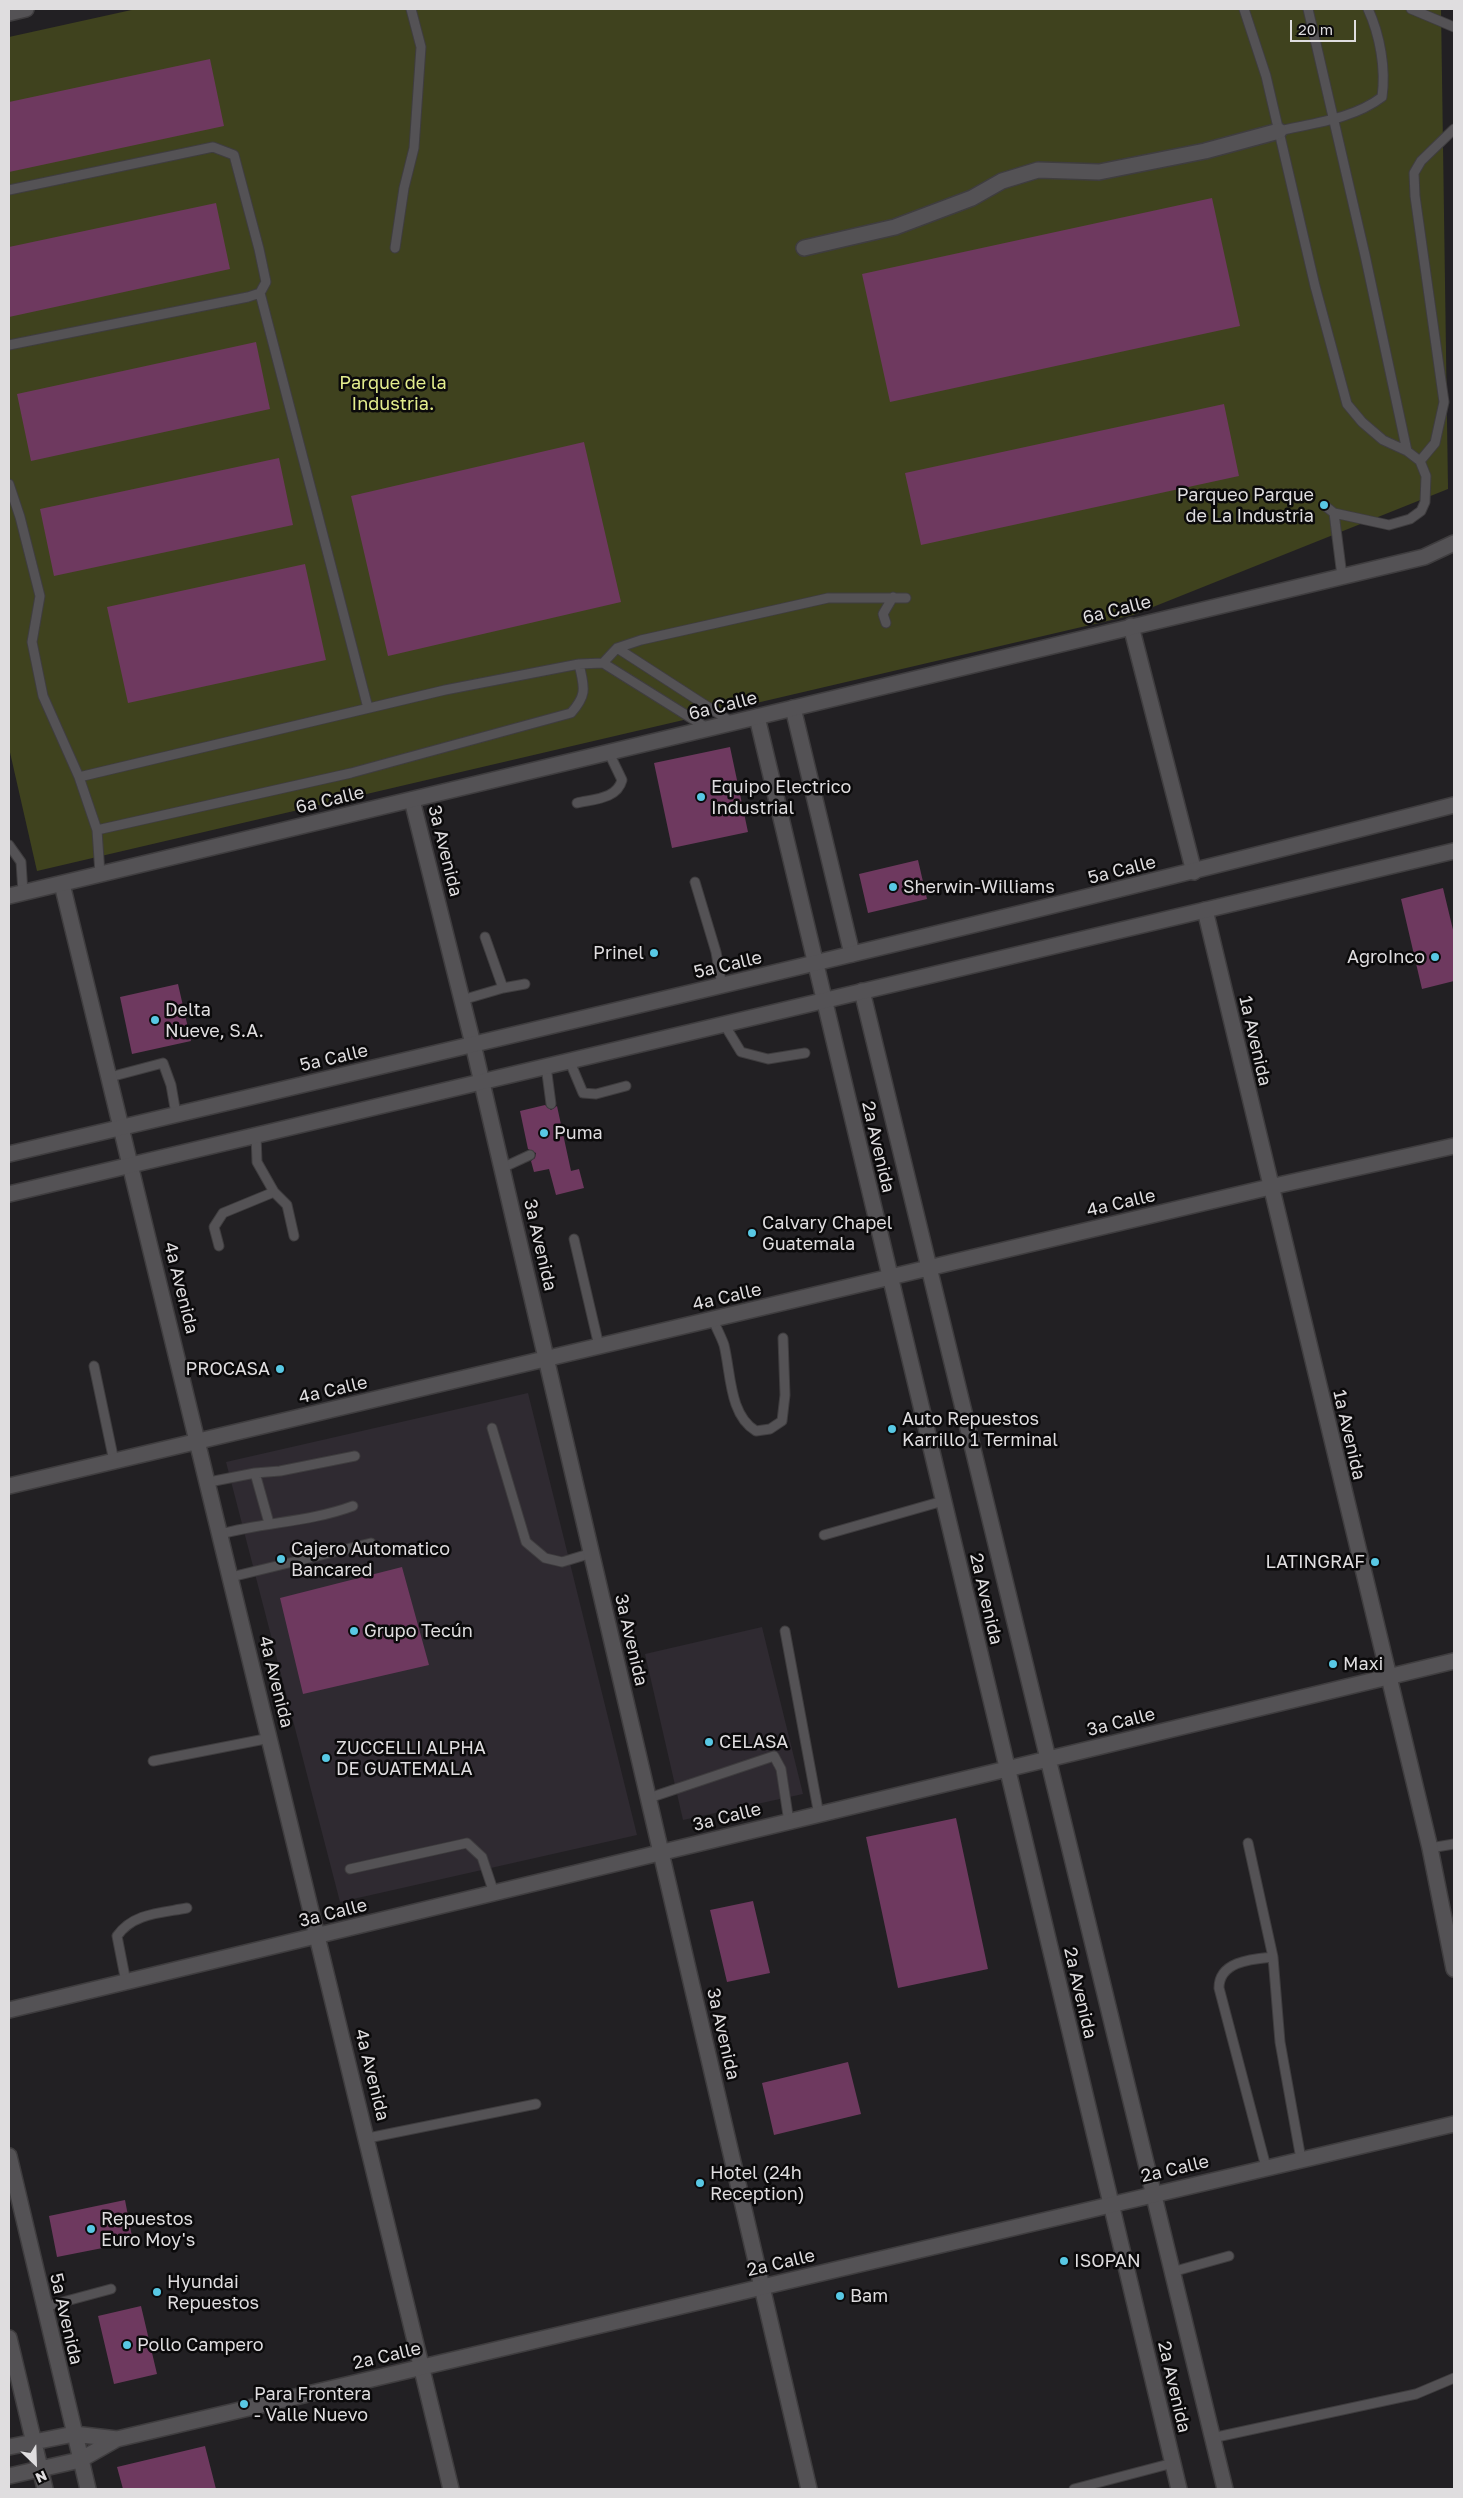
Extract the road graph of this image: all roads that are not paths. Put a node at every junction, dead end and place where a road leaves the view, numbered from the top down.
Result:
1 (26, 9) edge
2 (412, 9) edge
3 (1244, 9) edge
4 (1308, 9) edge
5 (1368, 9) edge
6 (1411, 9) edge
7 (9, 13) edge
8 (1454, 27) edge
9 (1334, 119) junction
10 (1454, 129) edge
11 (1279, 131) junction
12 (9, 190) edge
13 (395, 248) dead end
14 (804, 248) dead end
15 (260, 293) junction
16 (9, 345) edge
17 (1407, 451) junction
18 (1420, 461) junction
19 (9, 484) edge
20 (1324, 505) dead end
21 (1334, 513) junction
22 (1451, 548) edge
23 (1342, 576) junction
24 (893, 597) junction
25 (906, 598) dead end
26 (886, 623) dead end
27 (1131, 626) junction
28 (617, 648) junction
29 (603, 663) junction
30 (579, 664) junction
31 (368, 708) junction
32 (794, 708) junction
33 (757, 717) junction
34 (733, 723) junction
35 (708, 729) junction
36 (609, 753) junction
37 (79, 777) junction
38 (412, 800) junction
39 (577, 803) dead end
40 (1454, 805) edge
41 (97, 830) junction
42 (9, 845) edge
43 (1454, 851) edge
44 (1194, 872) junction
45 (100, 874) junction
46 (695, 882) dead end
47 (62, 884) junction
48 (16, 894) edge
49 (1205, 910) junction
50 (486, 937) dead end
51 (852, 954) junction
52 (815, 963) junction
53 (525, 984) dead end
54 (722, 986) junction
55 (503, 988) junction
56 (862, 991) junction
57 (462, 1000) junction
58 (824, 1001) junction
59 (724, 1024) junction
60 (473, 1044) junction
61 (805, 1052) dead end
62 (570, 1062) junction
63 (546, 1066) junction
64 (110, 1077) junction
65 (482, 1082) junction
66 (626, 1086) dead end
67 (551, 1104) dead end
68 (176, 1114) junction
69 (122, 1127) junction
70 (256, 1135) junction
71 (1454, 1146) edge
72 (9, 1154) edge
73 (530, 1155) dead end
74 (132, 1165) junction
75 (502, 1168) junction
76 (1270, 1187) junction
77 (274, 1192) junction
78 (9, 1194) edge
79 (294, 1236) dead end
80 (574, 1239) dead end
81 (219, 1246) dead end
82 (929, 1268) junction
83 (890, 1277) junction
84 (713, 1319) junction
85 (783, 1338) dead end
86 (599, 1346) junction
87 (547, 1358) junction
88 (94, 1366) dead end
89 (492, 1428) dead end
90 (198, 1441) junction
91 (355, 1456) dead end
92 (114, 1461) junction
93 (255, 1473) junction
94 (209, 1482) junction
95 (9, 1486) edge
96 (943, 1501) junction
97 (353, 1506) dead end
98 (269, 1523) junction
99 (221, 1534) junction
100 (824, 1535) dead end
101 (371, 1543) dead end
102 (592, 1553) junction
103 (232, 1577) junction
104 (785, 1631) dead end
105 (1454, 1661) edge
106 (1388, 1677) junction
107 (270, 1738) junction
108 (1048, 1759) junction
109 (153, 1761) dead end
110 (1007, 1769) junction
111 (649, 1798) junction
112 (819, 1815) junction
113 (788, 1822) junction
114 (1248, 1843) dead end
115 (1454, 1844) edge
116 (1430, 1848) junction
117 (661, 1852) junction
118 (350, 1869) dead end
119 (494, 1893) junction
120 (187, 1908) dead end
121 (318, 1936) junction
122 (1273, 1957) junction
123 (1454, 1969) edge
124 (126, 1982) junction
125 (9, 2010) edge
126 (536, 2104) dead end
127 (1454, 2124) edge
128 (368, 2138) junction
129 (9, 2156) edge
130 (1301, 2158) junction
131 (1266, 2167) junction
132 (1153, 2194) junction
133 (1111, 2204) junction
134 (1229, 2256) dead end
135 (1172, 2272) junction
136 (762, 2287) junction
137 (111, 2289) dead end
138 (44, 2307) junction
139 (9, 2338) edge
140 (423, 2367) junction
141 (1454, 2378) edge
142 (74, 2434) junction
143 (1212, 2438) junction
144 (117, 2439) junction
145 (33, 2442) junction
146 (9, 2447) edge
147 (80, 2460) junction
148 (1173, 2463) junction
149 (40, 2470) junction
150 (9, 2476) edge
151 (45, 2489) edge
152 (88, 2489) edge
153 (451, 2489) edge
154 (809, 2489) edge
155 (1074, 2489) edge
156 (1179, 2489) edge
157 (1225, 2489) edge

1 - 7 street
2 - 13 lane
3 - 11 lane
4 - 9 lane
5 - 9 lane
6 - 8 lane
9 - 11 lane
9 - 17 lane
10 - 18 lane
11 - 14 street
11 - 17 lane
12 - 15 lane
15 - 16 lane
15 - 31 lane
17 - 18 lane
18 - 21 lane
19 - 37 lane
20 - 21 lane
21 - 23 lane
22 - 23 street, 6a Calle
23 - 27 street, 6a Calle
24 - 25 lane
24 - 26 lane
24 - 28 lane
27 - 32 street, 6a Calle
27 - 44 street
28 - 29 lane
28 - 34 lane
29 - 30 lane
29 - 35 lane
30 - 31 lane
30 - 41 lane
31 - 37 lane
32 - 33 street, 6a Calle
32 - 51 street
33 - 34 street, 6a Calle
33 - 52 street, 2a Avenida
34 - 35 street, 6a Calle
35 - 36 street, 6a Calle
36 - 38 street, 6a Calle
36 - 39 lane
37 - 41 lane
38 - 45 street, 6a Calle
38 - 57 street, 3a Avenida
40 - 44 street, 5a Calle
41 - 45 lane
42 - 48 lane
43 - 49 street
44 - 51 street, 5a Calle
45 - 47 street, 6a Calle
46 - 54 lane
47 - 48 street, 6a Calle
47 - 64 street, 4a Avenida
49 - 56 street
49 - 76 street, 1a Avenida
50 - 55 lane
51 - 52 street, 5a Calle
52 - 54 street, 5a Calle
52 - 58 street, 2a Avenida
53 - 55 lane
54 - 60 street, 5a Calle
55 - 57 lane
56 - 58 street
56 - 82 street, 2a Avenida
57 - 60 street, 3a Avenida
58 - 59 street
58 - 83 street, 2a Avenida
59 - 61 lane
59 - 62 street
60 - 65 street, 3a Avenida
60 - 68 street, 5a Calle
62 - 63 street
62 - 66 lane
63 - 65 street
63 - 67 lane
64 - 68 lane
64 - 69 street, 4a Avenida
65 - 70 street
65 - 75 street, 3a Avenida
68 - 69 street, 5a Calle
69 - 72 street, 5a Calle
69 - 74 street, 4a Avenida
70 - 74 street
70 - 77 lane
71 - 76 street, 4a Calle
73 - 75 lane
74 - 78 street
74 - 90 street, 4a Avenida
75 - 87 street, 3a Avenida
76 - 82 street, 4a Calle
76 - 106 street, 1a Avenida
77 - 79 lane
77 - 81 lane
80 - 86 lane
82 - 83 street, 4a Calle
82 - 108 street, 2a Avenida
83 - 84 street, 4a Calle
83 - 96 street, 2a Avenida
84 - 85 lane
84 - 86 street, 4a Calle
86 - 87 street, 4a Calle
87 - 90 street, 4a Calle
87 - 102 street, 3a Avenida
88 - 92 lane
89 - 102 lane
90 - 92 street, 4a Calle
90 - 94 street, 4a Avenida
91 - 93 lane
92 - 95 street, 4a Calle
93 - 94 lane
93 - 98 lane
94 - 99 street, 4a Avenida
96 - 100 lane
96 - 110 street, 2a Avenida
97 - 98 lane
98 - 99 lane
99 - 103 street, 4a Avenida
101 - 103 lane
102 - 111 street, 3a Avenida
103 - 107 street, 4a Avenida
104 - 112 lane
105 - 106 street, 3a Calle
106 - 108 street, 3a Calle
106 - 116 street, 1a Avenida
107 - 109 lane
107 - 121 street, 4a Avenida
108 - 110 street, 3a Calle
108 - 132 street, 2a Avenida
110 - 112 street, 3a Calle
110 - 133 street, 2a Avenida
111 - 113 lane
111 - 117 street, 3a Avenida
112 - 113 street, 3a Calle
113 - 117 street, 3a Calle
114 - 122 lane
115 - 116 lane
116 - 123 street, 1a Avenida
117 - 119 street, 3a Calle
117 - 136 street, 3a Avenida
118 - 119 lane
119 - 121 street, 3a Calle
120 - 124 lane
121 - 124 street, 3a Calle
121 - 128 street, 4a Avenida
122 - 130 lane
122 - 131 lane
124 - 125 street, 3a Calle
126 - 128 lane
127 - 130 street, 2a Calle
128 - 140 street, 4a Avenida
129 - 138 street, 5a Avenida
130 - 131 street, 2a Calle
131 - 132 street, 2a Calle
132 - 133 street, 2a Calle
132 - 135 street, 2a Avenida
133 - 136 street, 2a Calle
133 - 148 street, 2a Avenida
134 - 135 lane
135 - 143 street, 2a Avenida
136 - 140 street, 2a Calle
136 - 154 street, 3a Avenida
137 - 138 lane
138 - 142 street, 5a Avenida
139 - 145 street
140 - 144 street, 2a Calle
140 - 153 street, 4a Avenida
141 - 143 lane
142 - 144 street, 2a Calle
142 - 145 street, 2a Calle
142 - 147 street, 5a Avenida
143 - 157 street, 2a Avenida
144 - 147 street, 2a Calle
145 - 146 street, 2a Calle
145 - 149 street
147 - 149 street, 2a Calle
147 - 152 street, 5a Avenida
148 - 155 lane
148 - 156 street, 2a Avenida
149 - 150 street, 2a Calle
149 - 151 street

